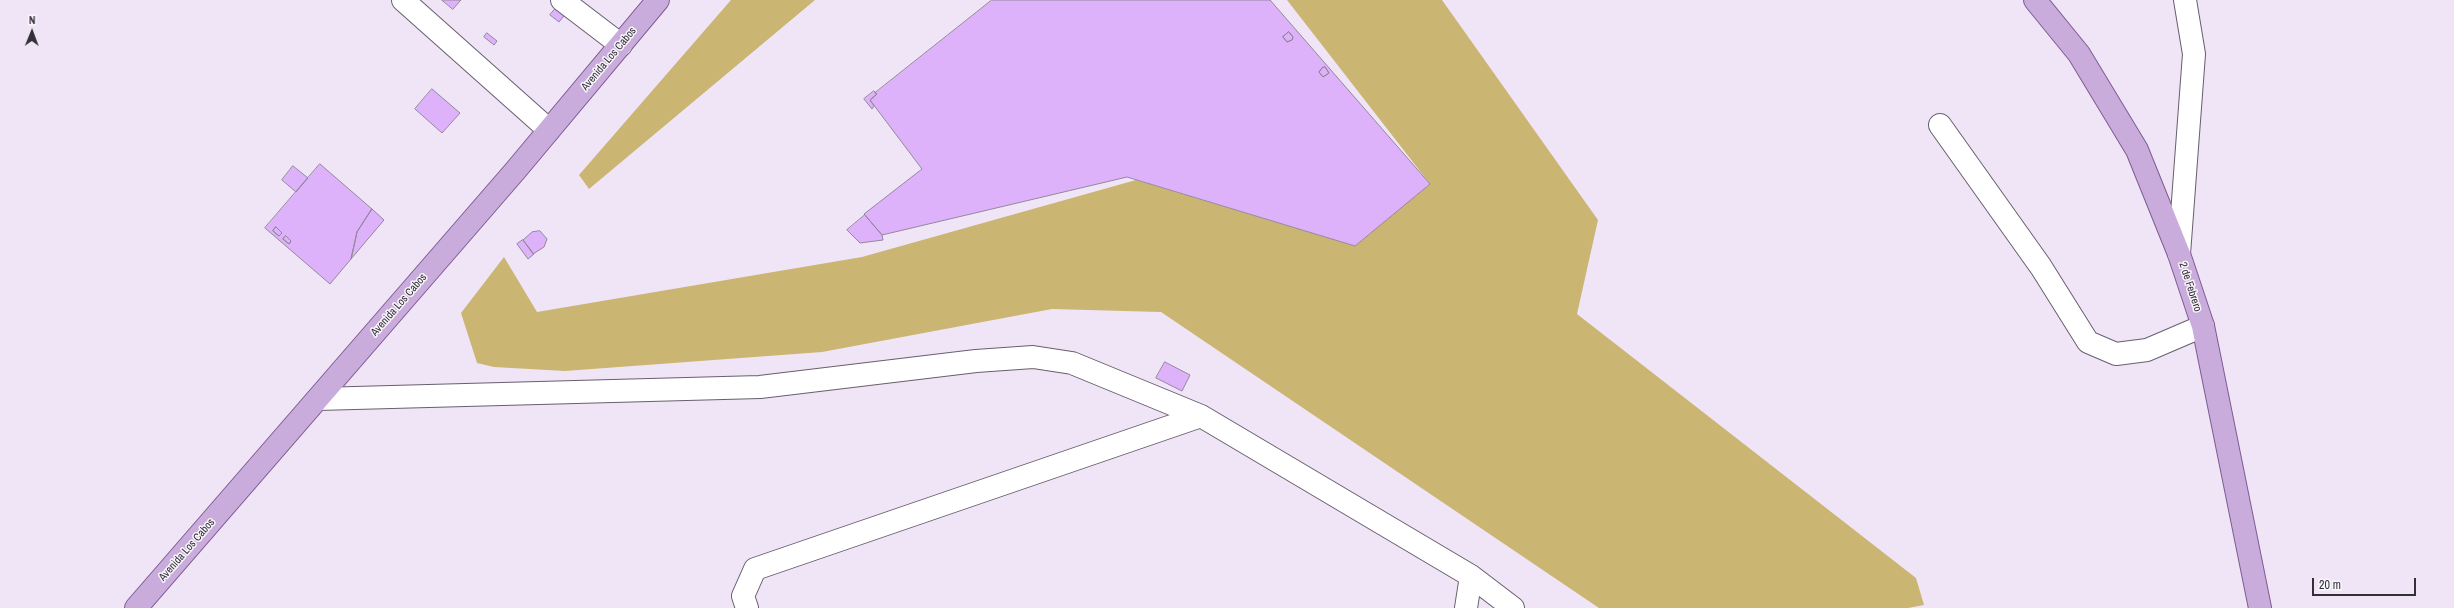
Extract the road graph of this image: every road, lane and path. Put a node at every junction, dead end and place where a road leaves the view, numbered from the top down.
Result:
1 (403, 0) edge
2 (562, 0) edge
3 (658, 0) edge
4 (2035, 0) edge
5 (2185, 0) edge
6 (621, 45) junction
7 (1940, 125) dead end
8 (549, 130) junction
9 (2179, 254) junction
10 (2203, 326) junction
11 (318, 399) junction
12 (1201, 416) junction
13 (1471, 576) junction
14 (136, 608) edge
15 (747, 608) edge
16 (1466, 608) edge
17 (1513, 608) edge
18 (2260, 608) edge

1 - 8 lane
2 - 6 lane
3 - 6 main road, Avenida Los Cabos
4 - 9 main road, 2 de Febrero
5 - 9 lane
6 - 8 main road, Avenida Los Cabos
7 - 10 lane
8 - 11 main road, Avenida Los Cabos
9 - 10 main road, 2 de Febrero
10 - 18 main road, 2 de Febrero
11 - 12 lane
11 - 14 main road, Avenida Los Cabos
12 - 13 lane
12 - 15 lane
13 - 16 lane
13 - 17 lane

